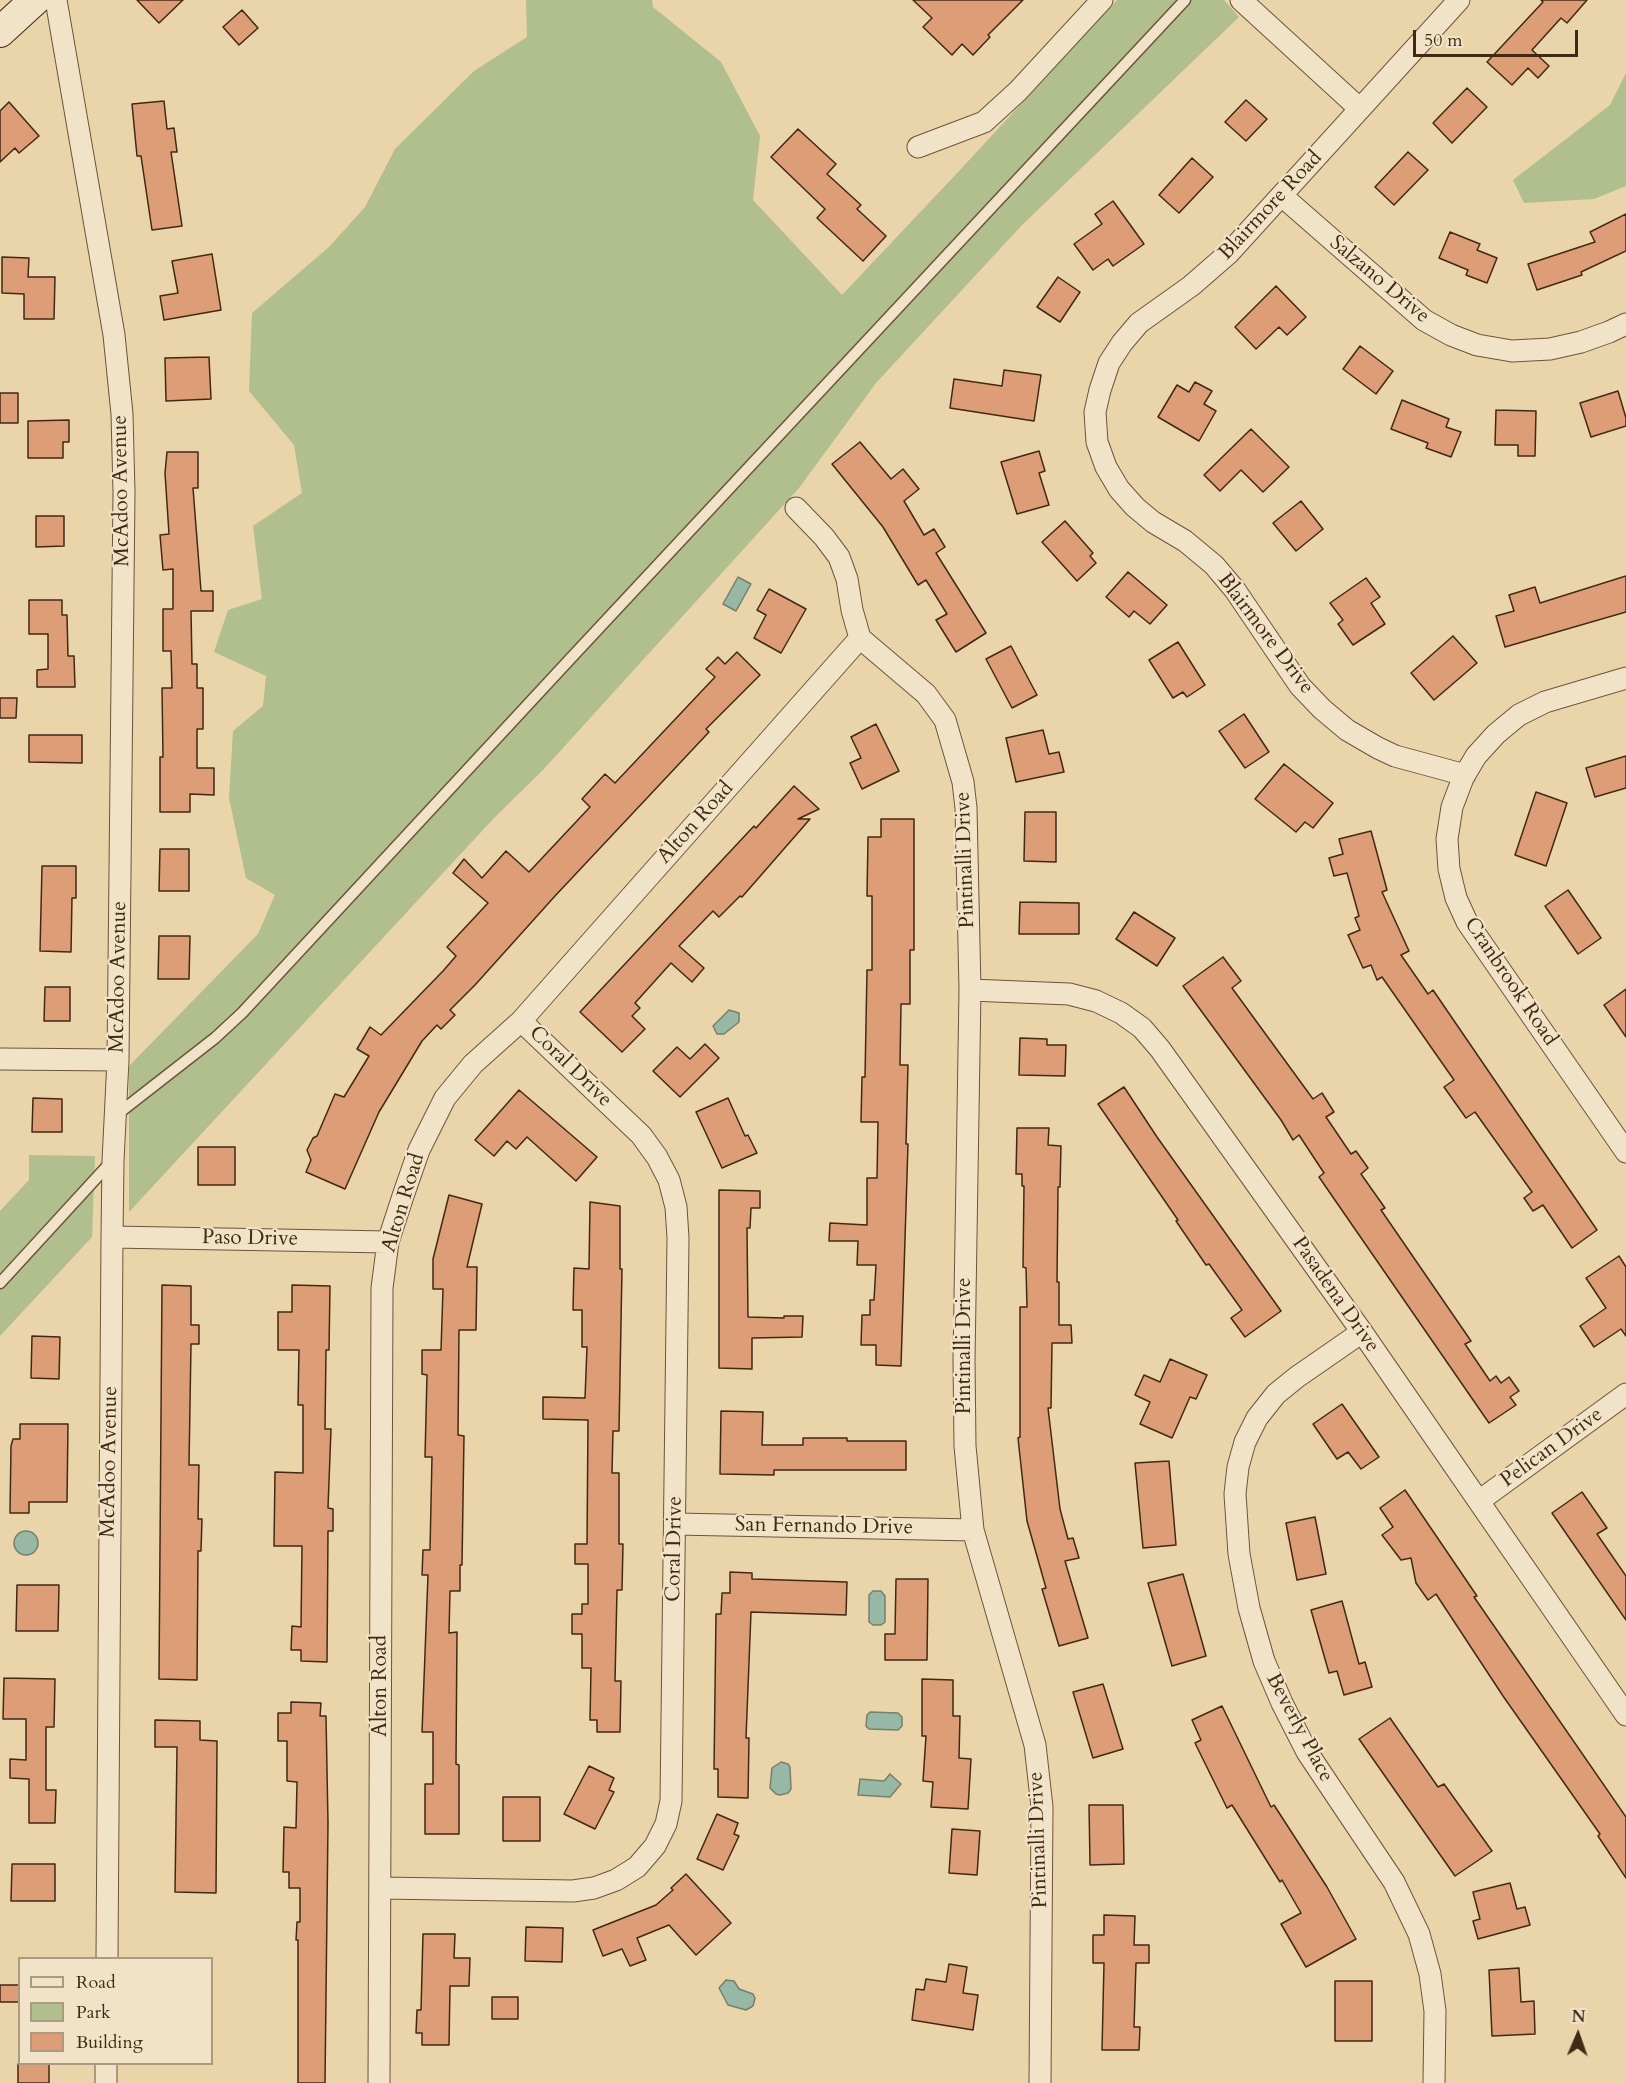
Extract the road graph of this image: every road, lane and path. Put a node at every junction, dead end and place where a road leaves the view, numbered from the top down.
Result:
1 (35, 0) edge
2 (56, 0) edge
3 (1102, 0) edge
4 (1185, 0) edge
5 (1241, 0) edge
6 (1459, 0) edge
7 (0, 32) edge
8 (1360, 109) junction
9 (918, 147) dead end
10 (1282, 196) junction
11 (1626, 324) edge
12 (1095, 412) joint
13 (796, 508) dead end
14 (861, 638) junction
15 (1626, 678) edge
16 (1465, 775) junction
17 (970, 990) junction
18 (521, 1021) junction
19 (0, 1059) edge
20 (118, 1060) junction
21 (114, 1116) junction
22 (1619, 1125) edge
23 (1626, 1152) edge
24 (113, 1161) junction
25 (112, 1237) junction
26 (388, 1242) junction
27 (0, 1283) edge
28 (1362, 1332) junction
29 (1626, 1394) edge
30 (1479, 1501) junction
31 (675, 1524) junction
32 (973, 1530) junction
33 (1626, 1715) edge
34 (381, 1888) junction
35 (107, 1957) edge
36 (106, 2065) edge
37 (106, 2083) edge
38 (379, 2083) edge
39 (1040, 2083) edge
40 (1434, 2083) edge

1 - 7 main road
2 - 20 street, McAdoo Avenue
3 - 9 street
4 - 21 lane
5 - 8 street
6 - 8 street, Blairmore Road
8 - 10 street, Blairmore Road
10 - 11 street, Salzano Drive
10 - 12 street, Blairmore Road
12 - 16 street, Blairmore Drive
13 - 14 street
14 - 17 street, Pintinalli Drive
14 - 18 street, Alton Road
15 - 16 street, Cranbrook Road
16 - 22 street, Cranbrook Road
17 - 28 street, Pasadena Drive
17 - 32 street, Pintinalli Drive
18 - 26 street, Alton Road
18 - 31 street, Coral Drive
19 - 20 street
20 - 21 street, McAdoo Avenue
21 - 24 street, McAdoo Avenue
22 - 23 street, Cranbrook Road
24 - 25 street, McAdoo Avenue
24 - 27 lane
25 - 26 street, Paso Drive
25 - 35 street, McAdoo Avenue
26 - 34 street, Alton Road
28 - 30 street, Pasadena Drive
28 - 40 street, Beverly Place
29 - 30 street, Pelican Drive
30 - 33 street, Pasadena Drive
31 - 32 street, San Fernando Drive
31 - 34 street, Coral Drive
32 - 39 street, Pintinalli Drive
34 - 38 street, Alton Road
36 - 37 street

